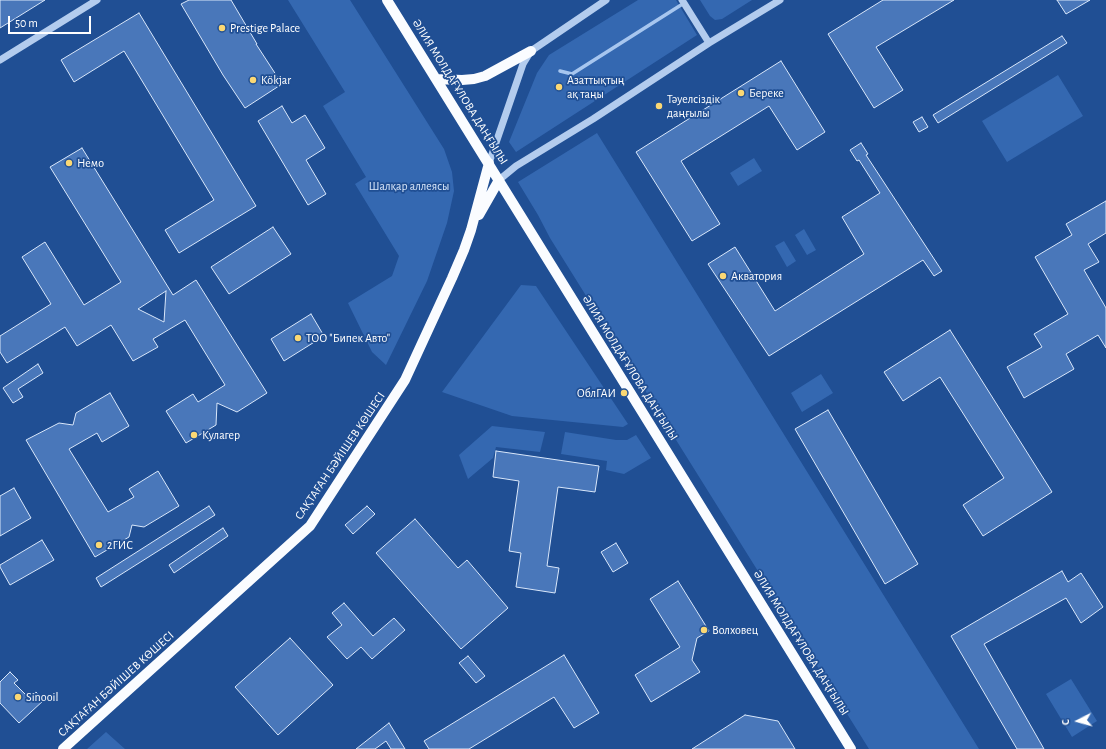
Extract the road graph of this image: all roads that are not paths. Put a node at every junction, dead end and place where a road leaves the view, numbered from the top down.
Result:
1 (98, 0) edge
2 (387, 0) edge
3 (606, 0) edge
4 (682, 0) edge
5 (780, 0) edge
6 (709, 44) junction
7 (531, 51) junction
8 (0, 60) edge
9 (437, 79) junction
10 (489, 164) junction
11 (499, 180) junction
12 (471, 230) junction
13 (64, 749) edge
14 (851, 749) edge

1 - 8 street
2 - 9 main road, ӘЛИЯ МОЛДАҒҰЛОВА ДАҢҒЫЛЫ
3 - 7 street
4 - 6 street
5 - 6 street
6 - 11 street
7 - 9 main road
7 - 10 street
9 - 10 main road, ӘЛИЯ МОЛДАҒҰЛОВА ДАҢҒЫЛЫ
10 - 11 main road, ӘЛИЯ МОЛДАҒҰЛОВА ДАҢҒЫЛЫ
10 - 12 main road, САҚТАҒАН БӘЙІШЕВ КӨШЕСІ
11 - 12 main road, САҚТАҒАН БӘЙІШЕВ КӨШЕСІ
11 - 14 main road, ӘЛИЯ МОЛДАҒҰЛОВА ДАҢҒЫЛЫ
12 - 13 main road, САҚТАҒАН БӘЙІШЕВ КӨШЕСІ

